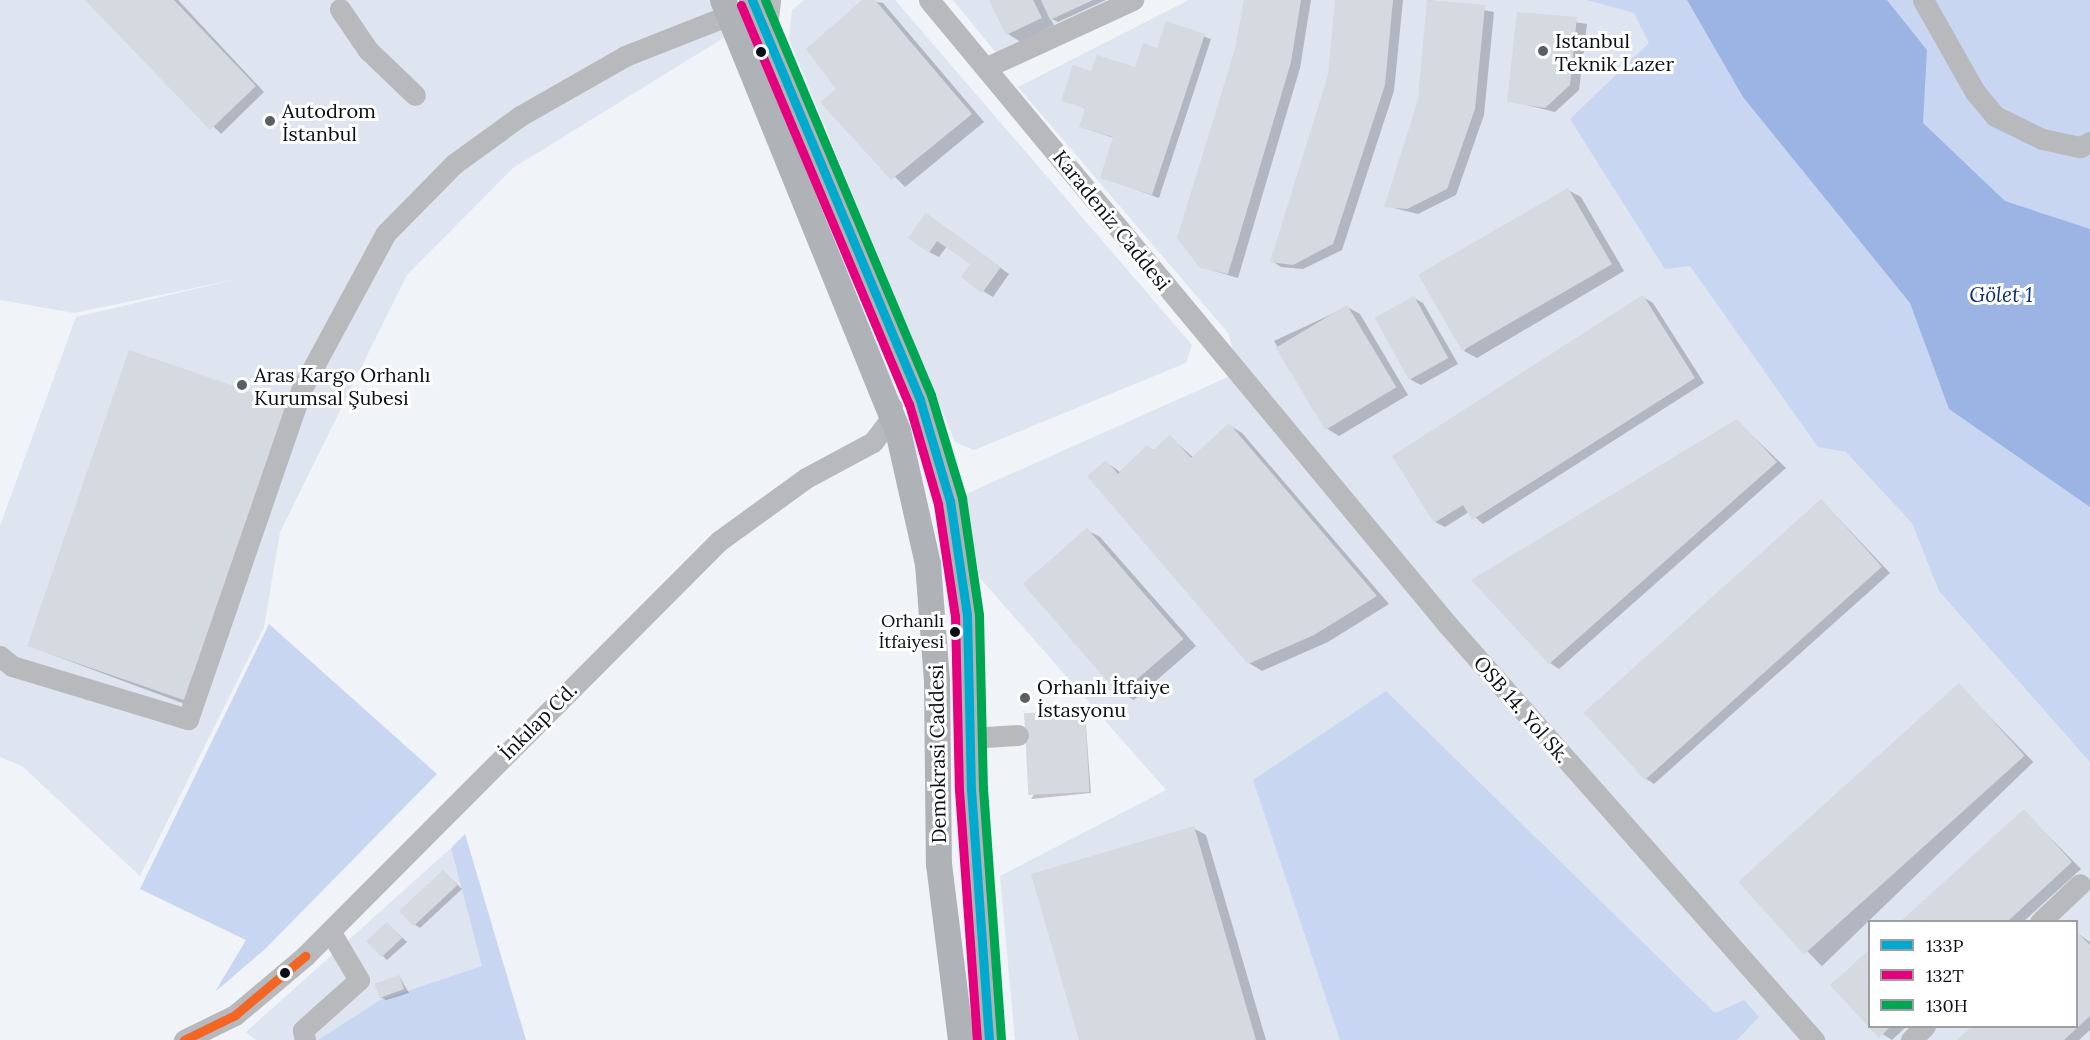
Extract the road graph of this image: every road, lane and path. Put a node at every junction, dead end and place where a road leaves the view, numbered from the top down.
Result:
1 (752, 0) edge
2 (771, 0) edge
3 (929, 0) edge
4 (1132, 0) edge
5 (1923, 0) edge
6 (726, 8) edge
7 (340, 9) dead end
8 (766, 35) junction
9 (987, 68) junction
10 (415, 95) dead end
11 (2090, 142) edge
12 (1237, 373) joint
13 (892, 407) junction
14 (853, 452) junction
15 (942, 471) junction
16 (908, 476) junction
17 (0, 656) edge
18 (1018, 735) dead end
19 (969, 738) junction
20 (935, 772) junction
21 (2080, 884) dead end
22 (2041, 920) edge
23 (330, 931) junction
24 (1923, 1028) edge
25 (184, 1040) edge
26 (305, 1040) edge
27 (961, 1040) edge
28 (989, 1040) edge
29 (1814, 1040) edge
30 (1911, 1040) edge

1 - 8 main road, Demokrasi Caddesi
2 - 8 street
3 - 9 street, Karadeniz Caddesi
4 - 9 street
5 - 11 street
6 - 13 main road, Demokrasi Caddesi
6 - 17 street
7 - 10 street
8 - 15 main road, Demokrasi Caddesi
9 - 12 street, Karadeniz Caddesi
12 - 29 street, OSB 14. Yol Sk.
13 - 14 street, İnkılap Cd.
13 - 15 main road
13 - 16 main road, Demokrasi Caddesi
14 - 16 street
14 - 23 street, İnkılap Cd.
15 - 19 main road, Demokrasi Caddesi
16 - 20 main road, Demokrasi Caddesi
18 - 19 street
19 - 20 main road
19 - 28 main road, Demokrasi Caddesi
20 - 27 main road, Demokrasi Caddesi
21 - 22 street
23 - 25 street, İnkılap Cd.
23 - 26 street
24 - 30 street

